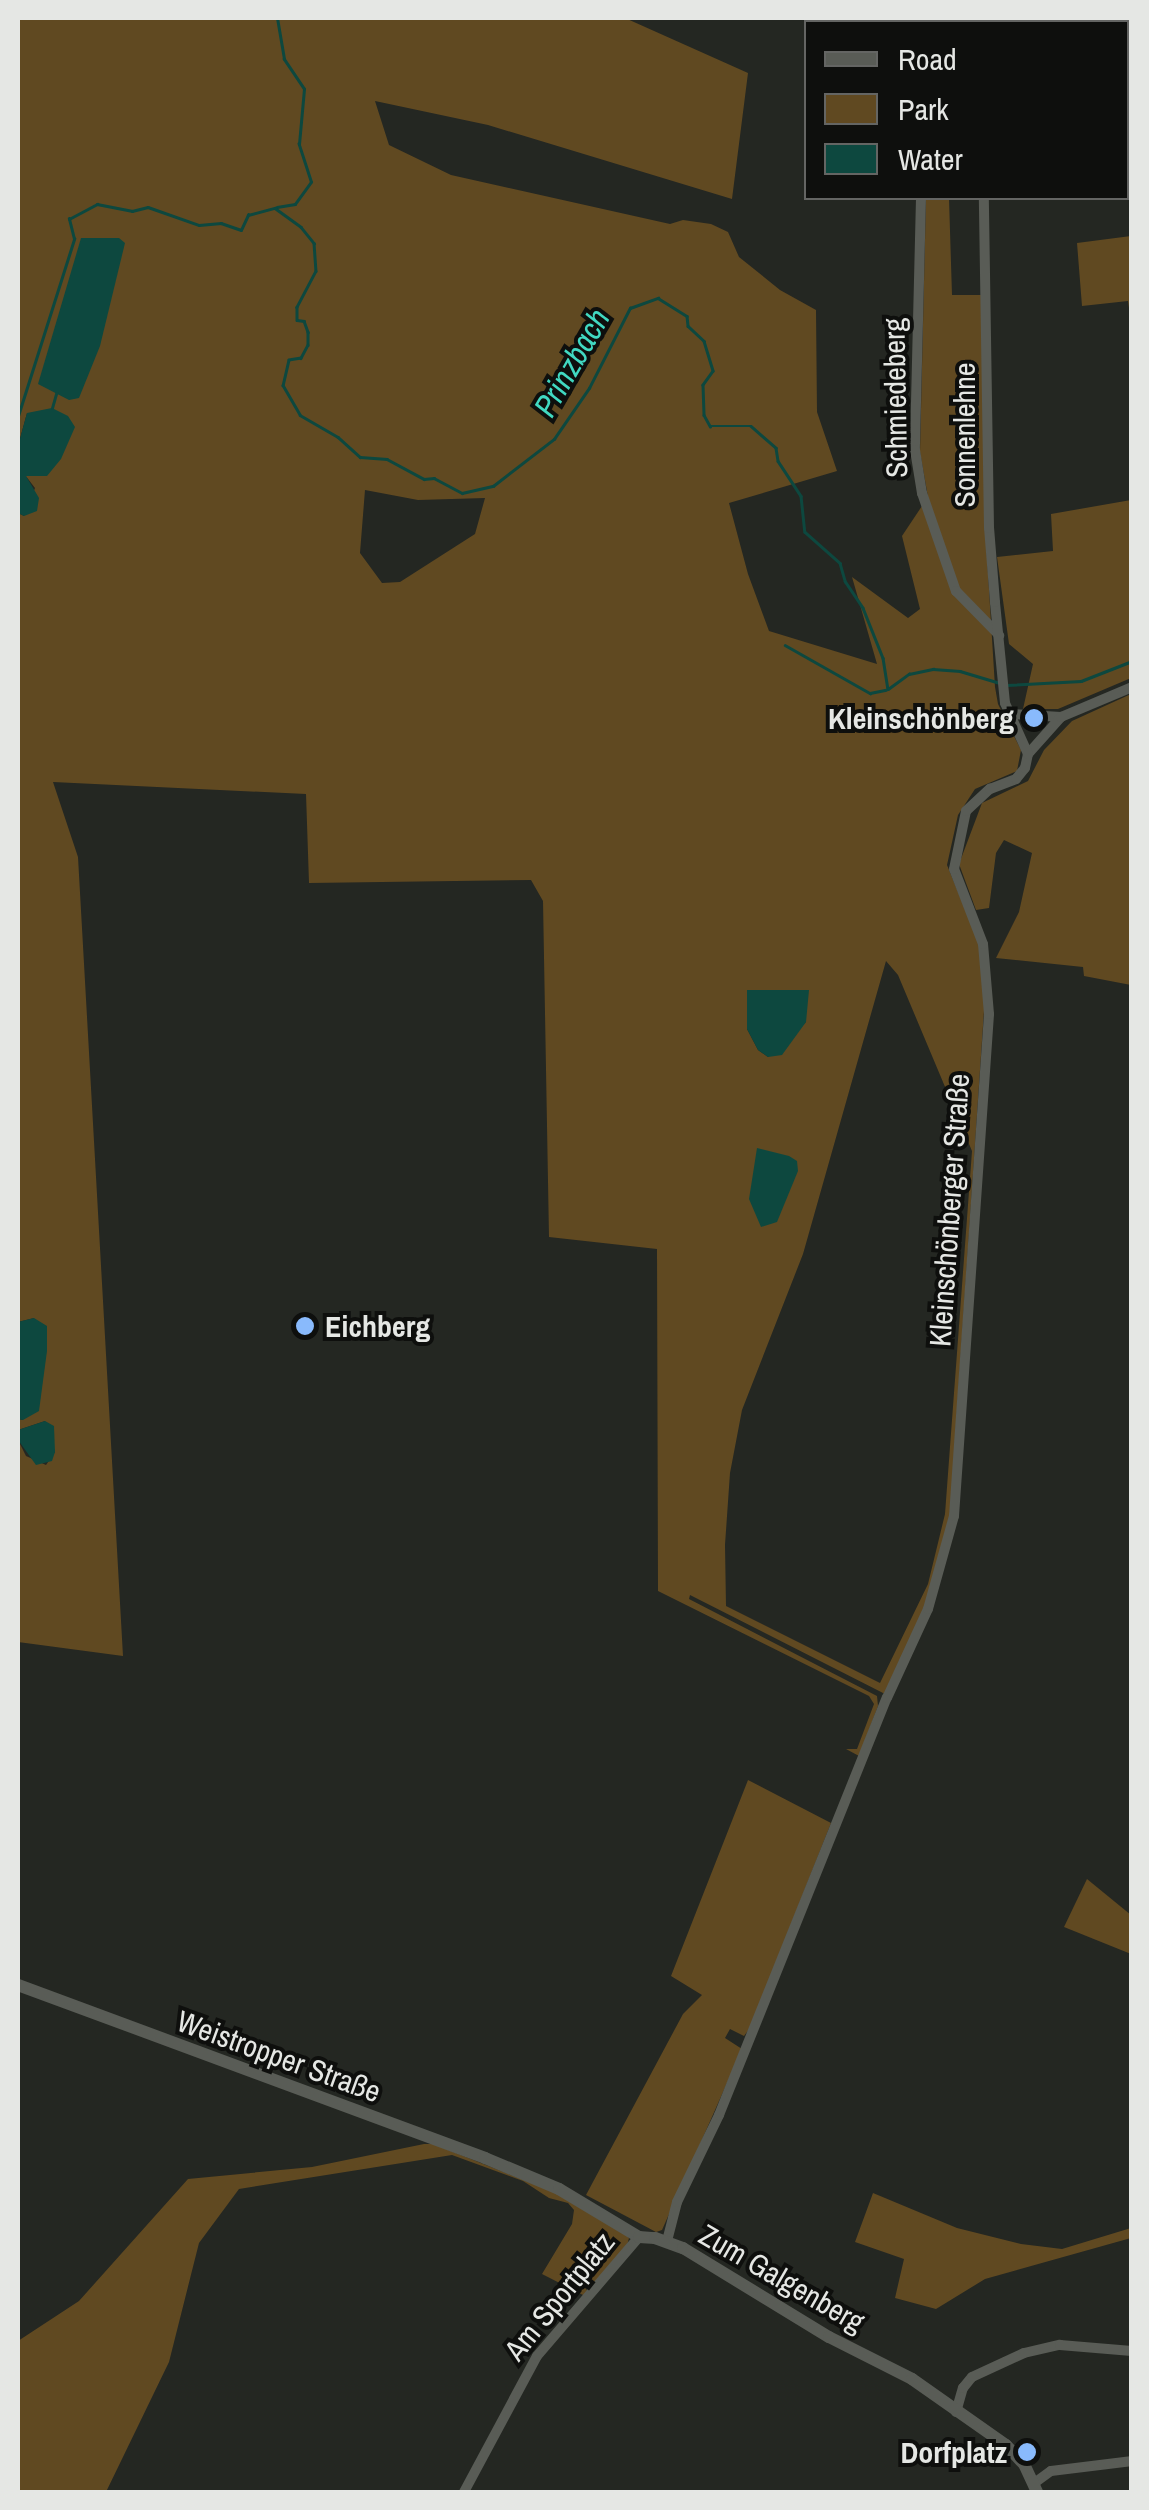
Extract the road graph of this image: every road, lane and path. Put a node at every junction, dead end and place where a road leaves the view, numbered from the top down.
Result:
1 (921, 200) edge
2 (984, 200) edge
3 (998, 635) junction
4 (1132, 687) edge
5 (1011, 714) junction
6 (1061, 717) junction
7 (1028, 754) junction
8 (18, 1985) edge
9 (524, 2173) joint
10 (639, 2237) junction
11 (667, 2241) junction
12 (1132, 2351) edge
13 (963, 2388) junction
14 (938, 2398) junction
15 (956, 2412) junction
16 (1132, 2461) edge
17 (1035, 2488) edge
18 (464, 2492) edge

1 - 3 street, Schmiedeberg
2 - 3 street, Sonnenlehne
3 - 5 street, Sonnenlehne
4 - 6 street
5 - 6 street
5 - 7 street
6 - 7 street, Kleinschönberger Straße
7 - 11 street, Kleinschönberger Straße
8 - 9 street, Weistropper Straße
9 - 10 street, Zum Galgenberg
10 - 11 street, Zum Galgenberg
10 - 18 street, Am Sportplatz
11 - 14 street, Zum Galgenberg
12 - 13 street
13 - 14 street
13 - 15 street
14 - 15 street, Zum Galgenberg
15 - 17 street, Zum Galgenberg
16 - 17 street

